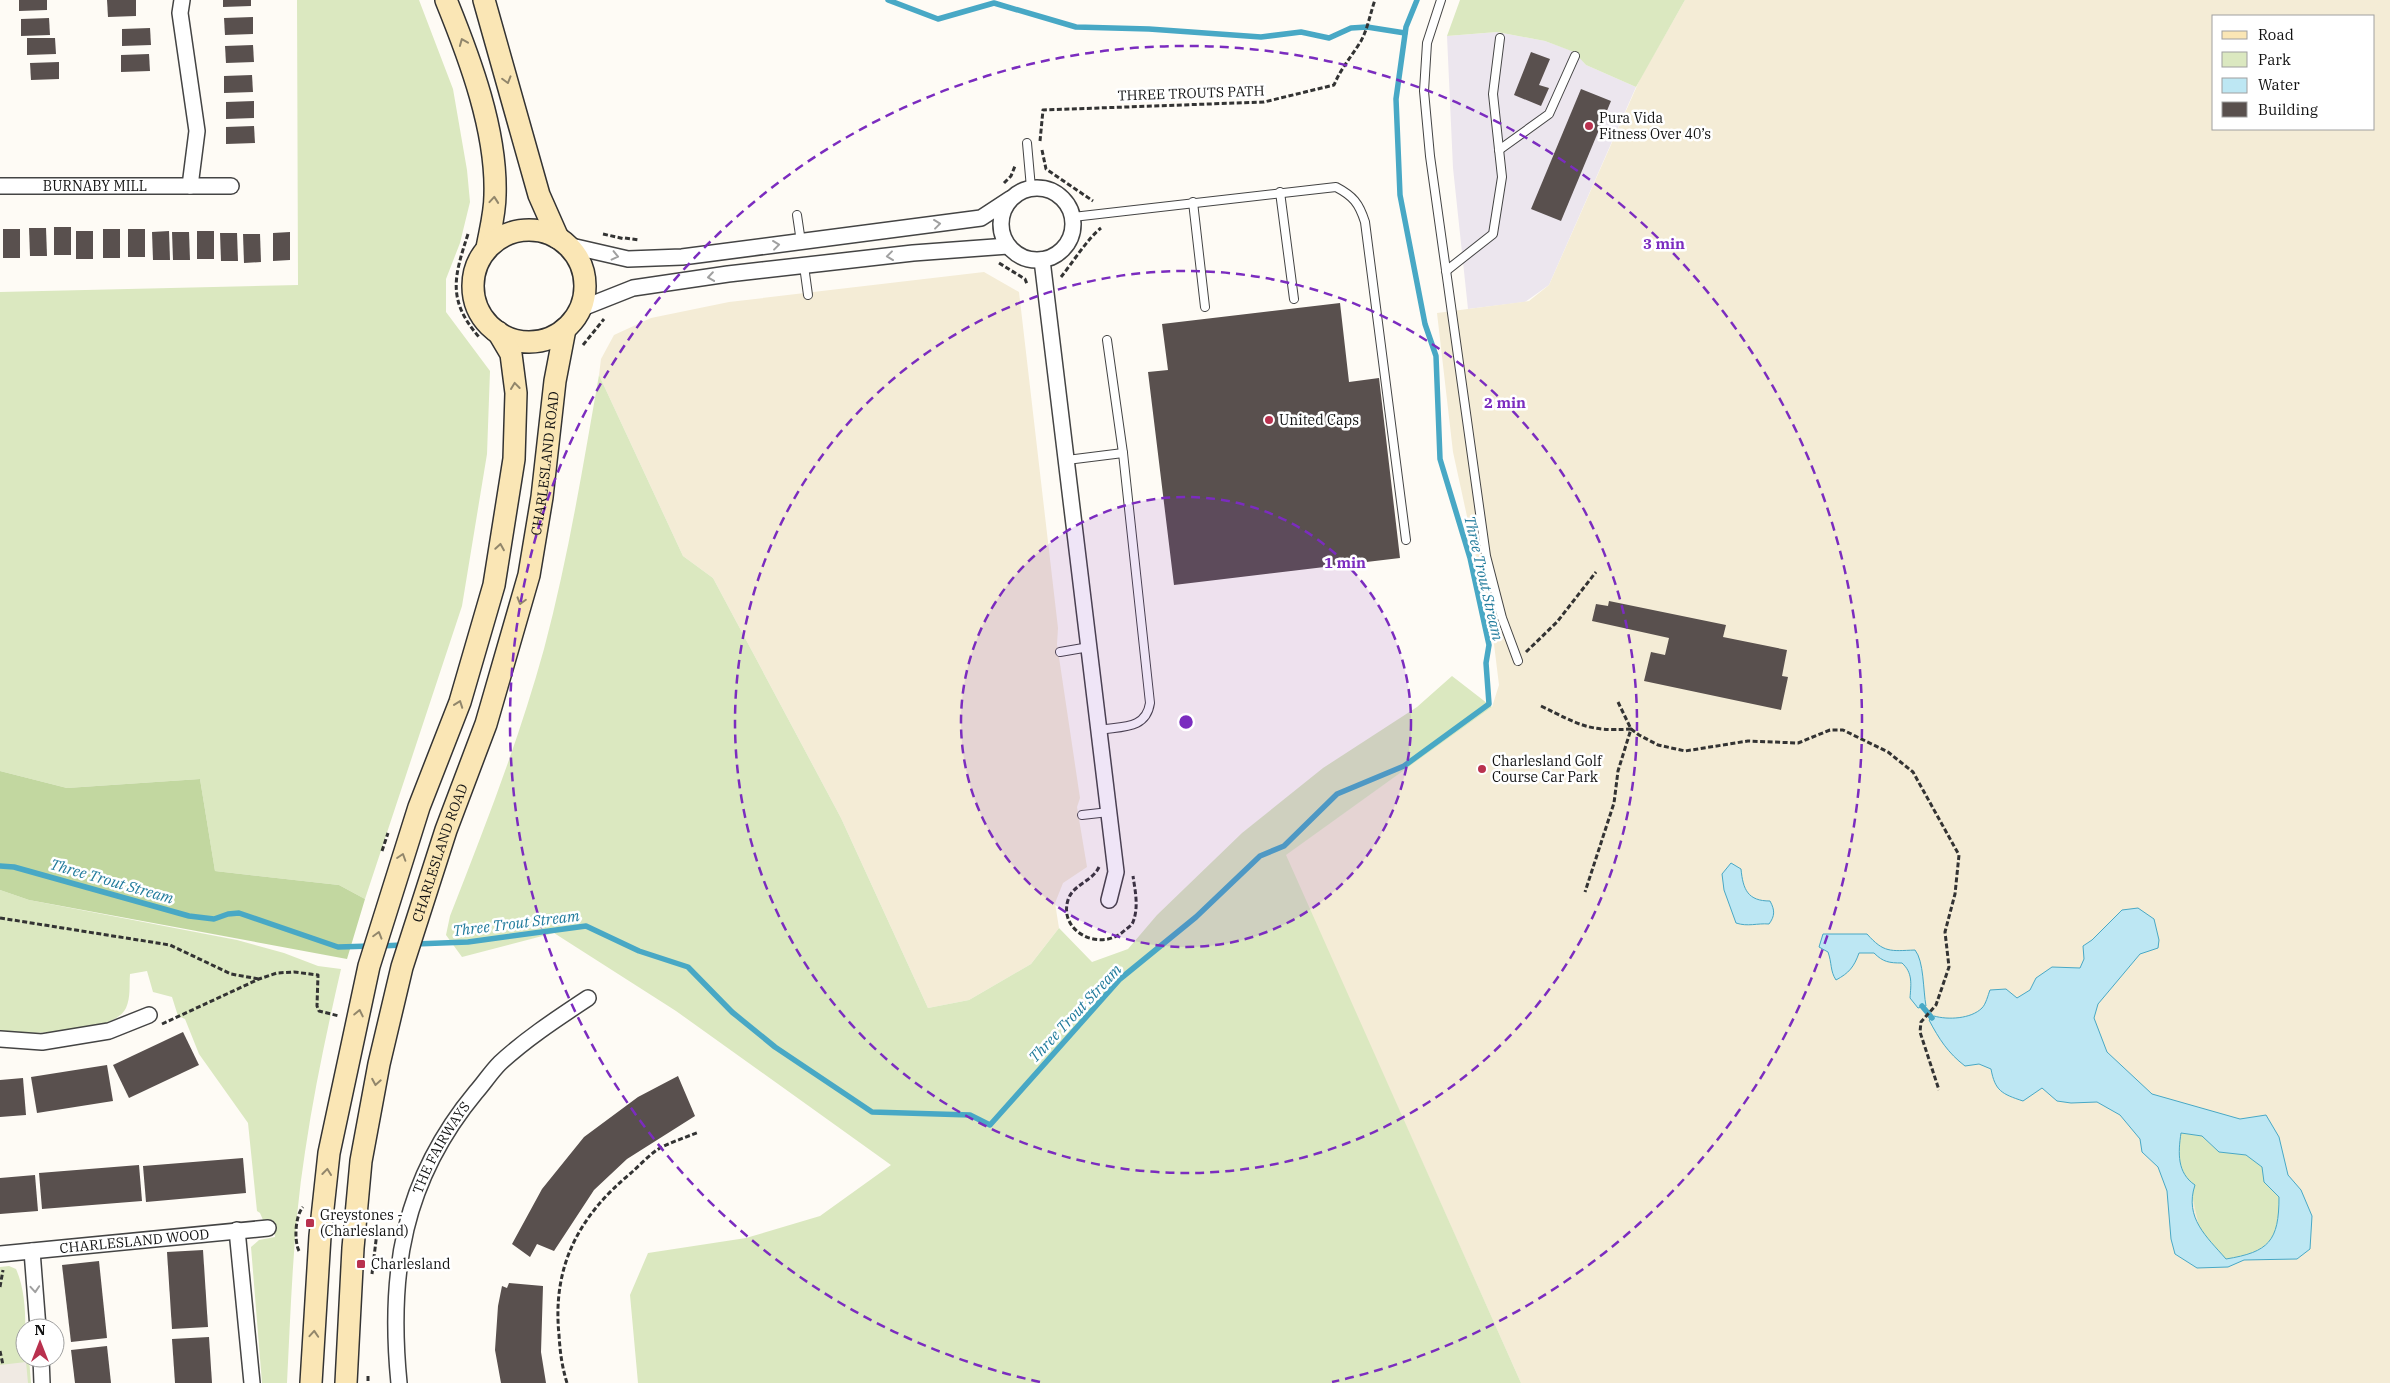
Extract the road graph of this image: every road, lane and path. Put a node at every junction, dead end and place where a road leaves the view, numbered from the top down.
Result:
1 (182, 0) edge
2 (446, 0) edge
3 (484, 0) edge
4 (1375, 0) edge
5 (1441, 0) edge
6 (1500, 38) dead end
7 (1574, 56) dead end
8 (1040, 141) junction
9 (1027, 143) junction
10 (1499, 150) junction
11 (1002, 184) dead end
12 (0, 186) edge
13 (190, 186) junction
14 (231, 186) dead end
15 (1031, 188) junction
16 (1280, 192) junction
17 (1010, 199) junction
18 (1193, 202) junction
19 (1101, 213) junction
20 (797, 215) dead end
21 (1073, 217) junction
22 (470, 229) dead end
23 (625, 238) dead end
24 (644, 241) dead end
25 (563, 242) junction
26 (802, 242) junction
27 (1008, 246) junction
28 (487, 248) junction
29 (1042, 260) junction
30 (996, 261) dead end
31 (804, 266) junction
32 (1446, 271) junction
33 (1028, 286) dead end
34 (1061, 287) dead end
35 (808, 295) dead end
36 (1294, 299) dead end
37 (1205, 307) dead end
38 (580, 309) junction
39 (565, 328) junction
40 (491, 337) junction
41 (1107, 340) dead end
42 (1123, 453) junction
43 (1067, 460) junction
44 (1406, 540) dead end
45 (1596, 572) dead end
46 (1089, 647) junction
47 (1060, 652) dead end
48 (1518, 661) joint
49 (1618, 702) dead end
50 (1541, 706) dead end
51 (1631, 729) junction
52 (1099, 730) junction
53 (1109, 812) junction
54 (1082, 815) dead end
55 (391, 824) dead end
56 (380, 860) dead end
57 (1100, 862) dead end
58 (1132, 868) dead end
59 (1585, 892) dead end
60 (1109, 900) dead end
61 (0, 918) edge
62 (258, 979) junction
63 (588, 998) dead end
64 (149, 1015) joint
65 (342, 1016) dead end
66 (0, 1039) edge
67 (1939, 1090) dead end
68 (698, 1132) dead end
69 (367, 1224) dead end
70 (268, 1228) dead end
71 (237, 1230) junction
72 (32, 1251) junction
73 (0, 1254) edge
74 (371, 1276) dead end
75 (37, 1318) edge
76 (0, 1351) edge
77 (3, 1365) dead end
78 (41, 1368) edge
79 (368, 1373) dead end
80 (42, 1383) edge
81 (252, 1383) edge
82 (311, 1383) edge
83 (346, 1383) edge
84 (368, 1383) edge
85 (399, 1383) edge
86 (567, 1383) edge

1 - 13 street
28 -> 2 main road
3 -> 25 main road
4 - 8 path, THREE TROUTS PATH
5 - 32 lane
6 - 10 lane
7 - 10 lane
8 - 9 path
8 - 19 path
9 - 11 path
9 - 15 lane
10 - 32 lane
12 - 13 street, BURNABY MILL
13 - 14 street, BURNABY MILL
15 - 17 street
15 - 21 street
16 - 18 lane
16 - 36 lane
16 - 44 lane
26 -> 17 street
17 - 27 street
18 - 19 lane
18 - 37 lane
19 - 21 lane
19 - 34 path
20 - 26 lane
21 - 29 street
22 - 40 path
23 - 24 path
25 -> 26 street
25 - 28 main road
25 - 38 main road
27 - 29 street
27 -> 31 street
28 - 40 main road
29 - 43 street
30 - 33 path
31 - 35 lane
31 -> 38 street
32 - 48 lane
38 - 39 main road
39 - 40 main road
39 -> 83 main road, CHARLESLAND ROAD
82 -> 40 main road
41 - 42 lane
42 - 43 lane
42 - 52 lane
43 - 46 street
45 - 48 path
46 - 47 lane
46 - 52 street
49 - 51 path
50 - 51 path
51 - 59 path
51 - 67 path
52 - 53 street
53 - 54 lane
53 - 60 street
55 - 56 path
57 - 58 path
61 - 62 path
62 - 64 path
62 - 65 path
63 - 85 street, THE FAIRWAYS
64 - 66 street
68 - 86 path
69 - 74 path
70 - 71 street, CHARLESLAND WOOD
71 - 72 street, CHARLESLAND WOOD
71 - 81 street
72 - 73 street, CHARLESLAND WOOD
72 -> 75 street
76 - 77 path
78 - 80 street
79 - 84 path

